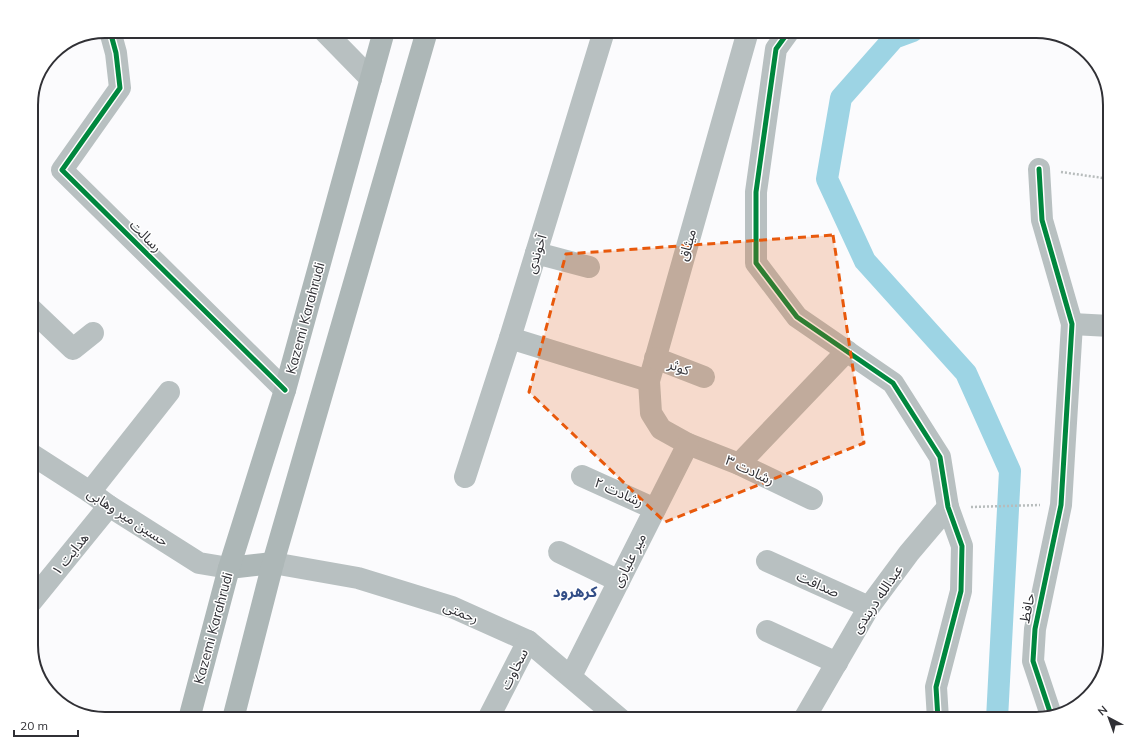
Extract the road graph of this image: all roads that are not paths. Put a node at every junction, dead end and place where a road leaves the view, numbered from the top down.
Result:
1 (112, 38) edge
2 (331, 38) edge
3 (382, 38) edge
4 (425, 38) edge
5 (602, 38) edge
6 (746, 38) edge
7 (761, 38) edge
8 (784, 38) edge
9 (776, 49) junction
10 (371, 79) junction
11 (1039, 169) road end
12 (536, 253) junction
13 (589, 267) dead end
14 (38, 316) edge
15 (1072, 324) junction
16 (1103, 326) edge
17 (93, 333) dead end
18 (510, 338) junction
19 (847, 351) junction
20 (655, 358) junction
21 (704, 377) dead end
22 (649, 381) junction
23 (285, 390) junction
24 (169, 392) dead end
25 (688, 444) junction
26 (38, 459) edge
27 (739, 464) junction
28 (582, 476) dead end
29 (465, 477) dead end
30 (90, 492) junction
31 (812, 499) dead end
32 (109, 506) junction
33 (948, 507) junction
34 (655, 509) junction
35 (559, 552) dead end
36 (767, 561) dead end
37 (273, 563) junction
38 (229, 568) junction
39 (619, 581) junction
40 (38, 593) edge
41 (869, 606) junction
42 (767, 631) dead end
43 (528, 641) junction
44 (837, 663) junction
45 (570, 676) junction
46 (1049, 711) edge
47 (191, 712) edge
48 (235, 712) edge
49 (492, 712) edge
50 (612, 712) edge
51 (808, 712) edge
52 (938, 712) edge

1 - 23 street, رسالت
2 - 10 street
3 - 10 main road, Kazemi Karahrudi
4 - 37 main road
5 - 12 street, آخوندی
6 - 20 street, میثاق
7 - 9 street
8 - 9 street
9 - 19 street
10 - 23 main road, Kazemi Karahrudi
11 - 15 street, حافظ
12 - 13 street
12 - 18 street, آخوندی
14 - 17 street
15 - 16 street
15 - 46 street, حافظ
18 - 22 street
18 - 29 street, آخوندی
19 - 27 street
19 - 33 street
20 - 21 street, کوثر
20 - 22 street, میثاق
22 - 25 street, میثاق
23 - 38 main road, Kazemi Karahrudi
24 - 30 street
25 - 27 street, رشادت ۳
25 - 34 street, میر علیاری
26 - 30 street, حسین میر وهابی
27 - 31 street, رشادت ۳
28 - 34 street, رشادت ۲
30 - 32 street, حسین میر وهابی
32 - 38 street, حسین میر وهابی
32 - 40 street, هدایت ۱
33 - 41 street, عبدالله دربندی
33 - 52 street
34 - 39 street, میر علیاری
35 - 39 street
36 - 41 street, صداقت
37 - 38 main road
37 - 43 street, رحمتی
37 - 48 main road
38 - 47 main road, Kazemi Karahrudi
39 - 45 street, میر علیاری
41 - 44 street, عبدالله دربندی
42 - 44 street
43 - 45 street, رحمتی
43 - 49 street, سخاوت
44 - 51 street, عبدالله دربندی
45 - 50 street, رحمتی

